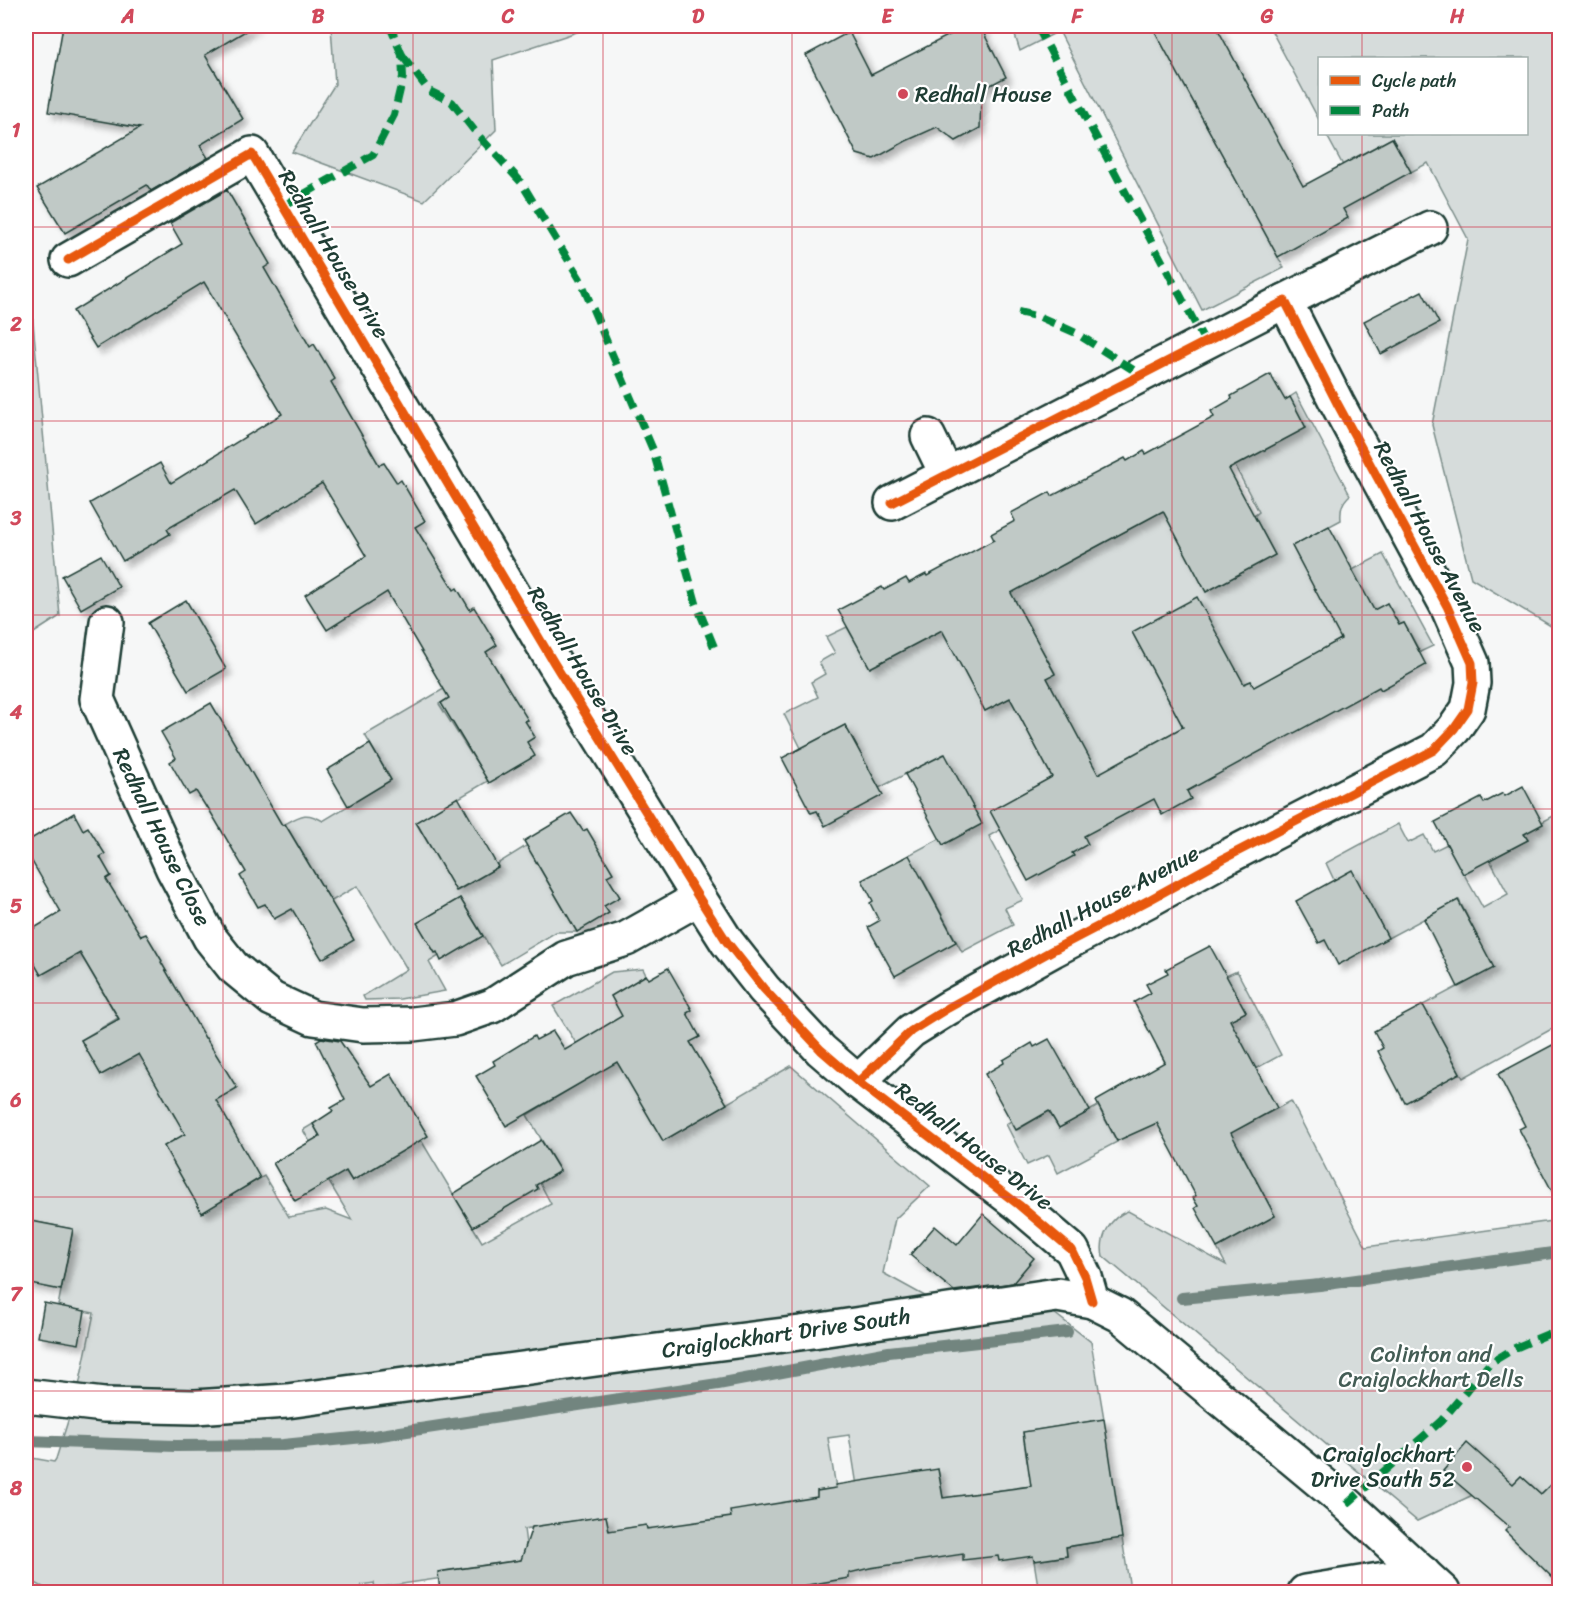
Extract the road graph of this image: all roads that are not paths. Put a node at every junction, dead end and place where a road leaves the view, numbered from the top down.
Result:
1 (1430, 228) dead end
2 (68, 260) dead end
3 (1285, 301) junction
4 (928, 436) dead end
5 (947, 475) junction
6 (892, 503) dead end
7 (106, 622) dead end
8 (699, 898) junction
9 (858, 1082) junction
10 (1092, 1301) junction
11 (26, 1396) edge
12 (1433, 1583) edge
13 (1305, 1593) edge

1 - 3 street
2 - 8 street, Redhall House Drive
3 - 5 street
3 - 9 street, Redhall House Avenue
4 - 5 street
5 - 6 street
7 - 8 street, Redhall House Close
8 - 9 street, Redhall House Drive
9 - 10 street, Redhall House Drive
10 - 11 street, Craiglockhart Drive South
10 - 12 street, Craiglockhart Drive South
12 - 13 street

